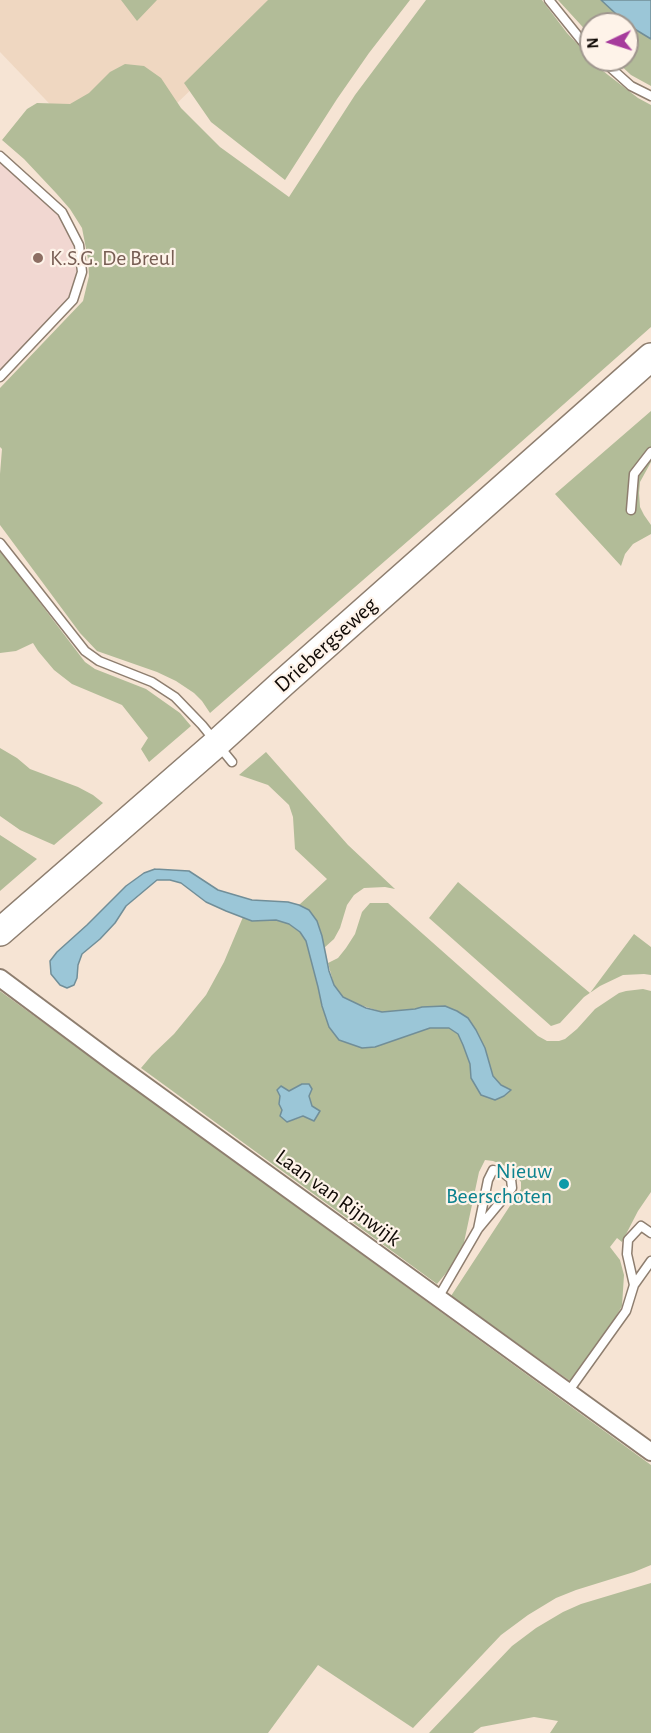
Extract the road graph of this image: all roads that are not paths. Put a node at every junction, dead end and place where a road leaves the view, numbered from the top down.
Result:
1 (549, 0) edge
2 (579, 37) edge
3 (615, 72) edge
4 (651, 96) edge
5 (0, 156) edge
6 (650, 358) edge
7 (0, 377) edge
8 (651, 452) edge
9 (631, 510) dead end
10 (0, 543) edge
11 (224, 753) junction
12 (0, 932) edge
13 (0, 978) edge
14 (478, 1229) junction
15 (651, 1233) edge
16 (651, 1261) edge
17 (634, 1284) junction
18 (438, 1298) junction
19 (568, 1392) junction
20 (651, 1452) edge

1 - 2 lane
3 - 4 lane
5 - 7 lane
6 - 11 main road, Driebergseweg
8 - 9 lane
10 - 11 lane
11 - 12 main road, Driebergseweg
13 - 18 street, Laan van Rijnwijk
14 - 14 lane
14 - 18 lane
15 - 17 lane
16 - 17 lane
17 - 19 lane
18 - 19 street, Laan van Rijnwijk
19 - 20 street, Laan van Rijnwijk

